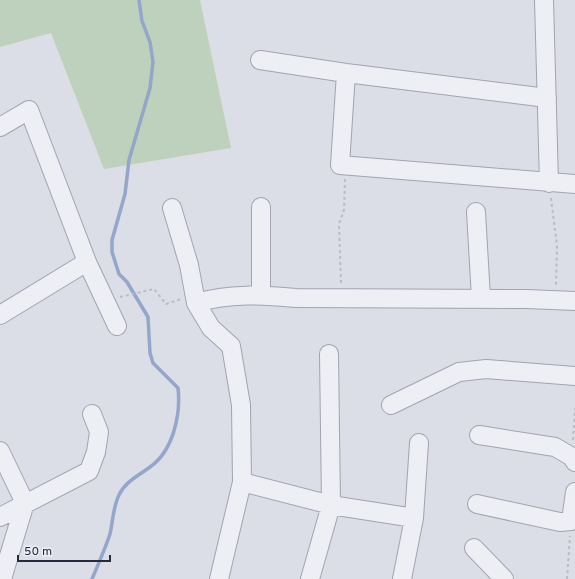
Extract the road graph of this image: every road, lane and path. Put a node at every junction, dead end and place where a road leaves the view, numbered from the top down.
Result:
1 (544, 0) edge
2 (260, 60) dead end
3 (346, 73) junction
4 (547, 98) junction
5 (0, 127) edge
6 (340, 165) junction
7 (549, 183) junction
8 (575, 184) edge
9 (261, 207) dead end
10 (172, 208) dead end
11 (476, 212) dead end
12 (87, 262) junction
13 (556, 277) dead end
14 (262, 295) junction
15 (125, 296) dead end
16 (341, 298) junction
17 (482, 298) junction
18 (196, 299) junction
19 (575, 301) edge
20 (0, 315) edge
21 (117, 326) dead end
22 (329, 354) dead end
23 (575, 376) edge
24 (391, 405) dead end
25 (575, 408) edge
26 (92, 414) dead end
27 (479, 435) dead end
28 (419, 443) dead end
29 (0, 451) edge
30 (573, 460) edge
31 (242, 482) junction
32 (575, 492) edge
33 (25, 503) junction
34 (477, 504) dead end
35 (331, 505) junction
36 (0, 518) edge
37 (414, 518) junction
38 (571, 521) junction
39 (474, 548) dead end
40 (2, 579) edge
41 (219, 579) edge
42 (310, 579) edge
43 (402, 579) edge
44 (504, 579) edge
45 (567, 579) edge

1 - 4 street
2 - 3 street
3 - 4 street
3 - 6 street
4 - 7 street
5 - 12 street
6 - 7 street
6 - 16 path
7 - 8 street
7 - 13 path
9 - 14 street
10 - 18 street
11 - 17 street
12 - 20 street
12 - 21 street
14 - 16 street
14 - 18 street
15 - 18 path
16 - 17 street
17 - 19 street
18 - 31 street
22 - 35 street
23 - 24 street
25 - 30 path
26 - 33 street
27 - 30 street
28 - 37 street
29 - 33 street
31 - 35 street
31 - 41 street
32 - 38 street
33 - 36 street
33 - 40 street
34 - 38 street
35 - 37 street
35 - 42 street
37 - 43 street
38 - 45 path
39 - 44 street

